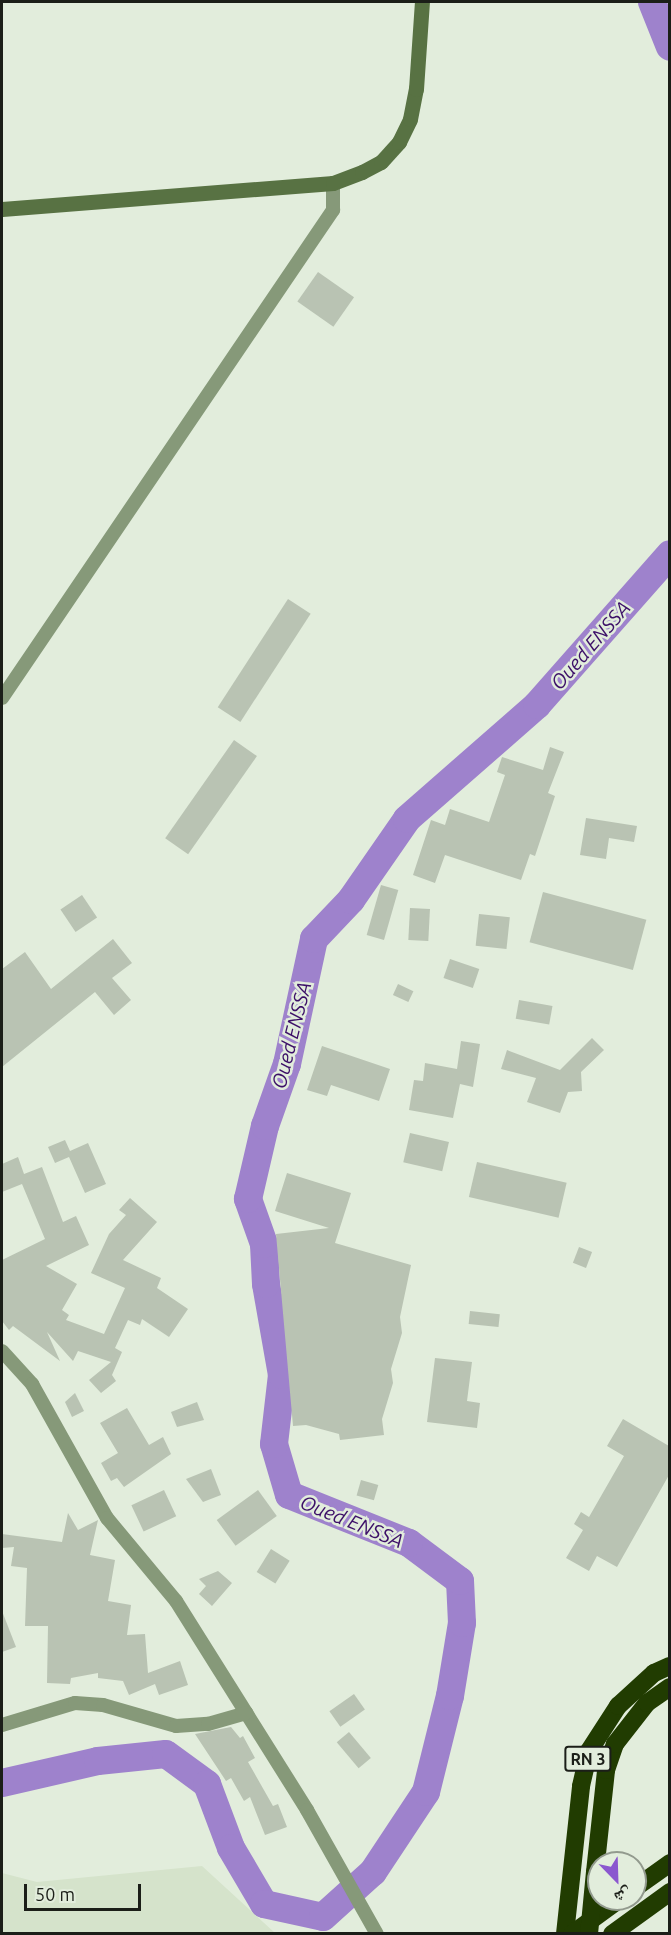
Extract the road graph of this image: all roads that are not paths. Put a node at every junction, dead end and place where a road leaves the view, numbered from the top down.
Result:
1 (422, 2) edge
2 (333, 183) junction
3 (2, 209) edge
4 (2, 698) edge
5 (2, 1352) edge
6 (669, 1666) edge
7 (669, 1687) edge
8 (246, 1713) junction
9 (2, 1725) edge
10 (669, 1864) edge
11 (647, 1880) edge
12 (669, 1892) edge
13 (604, 1911) edge
14 (377, 1934) edge
15 (565, 1934) edge
16 (572, 1934) edge
17 (589, 1934) edge
18 (612, 1934) edge

1 - 2 main road
2 - 3 main road
2 - 4 street
5 - 8 street
6 - 15 highway, RN 3
7 - 17 highway, bridge
8 - 9 street
8 - 14 street
10 - 11 highway
12 - 18 highway
13 - 16 highway

